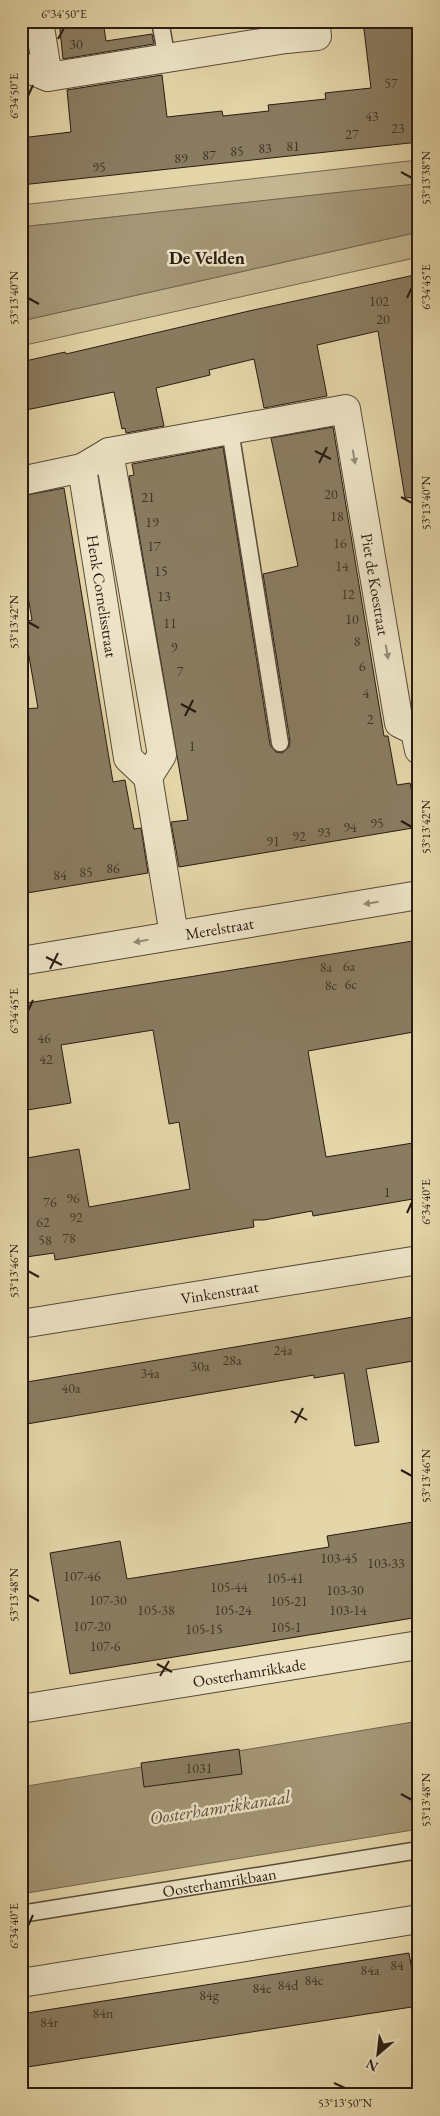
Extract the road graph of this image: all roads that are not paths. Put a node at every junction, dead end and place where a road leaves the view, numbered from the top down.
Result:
1 (39, 21) edge
2 (160, 21) edge
3 (315, 21) edge
4 (285, 30) edge
5 (164, 48) dead end
6 (21, 66) edge
7 (48, 77) junction
8 (230, 430) junction
9 (109, 452) junction
10 (82, 468) junction
11 (21, 481) edge
12 (280, 743) dead end
13 (419, 750) edge
14 (148, 777) junction
15 (419, 895) edge
16 (174, 935) junction
17 (21, 961) edge
18 (419, 1260) edge
19 (21, 1324) edge
20 (419, 1645) edge
21 (21, 1709) edge
22 (419, 1850) edge
23 (21, 1914) edge
24 (418, 1924) edge
25 (21, 1982) edge

1 - 7 street
2 - 5 lane
3 - 4 street
4 - 7 street
6 - 7 street
8 - 9 street
8 - 12 lane
8 -> 13 street, Piet de Koestraat
9 - 10 street
9 - 14 street, Henk Cornelisstraat
10 - 11 street
10 - 14 street, Henk Cornelisstraat
14 - 16 street
15 -> 16 street, Merelstraat
16 -> 17 street, Merelstraat
18 - 19 street, Vinkenstraat
20 - 21 street, Oosterhamrikkade
22 - 23 lane, Oosterhamrikbaan
24 - 25 street

